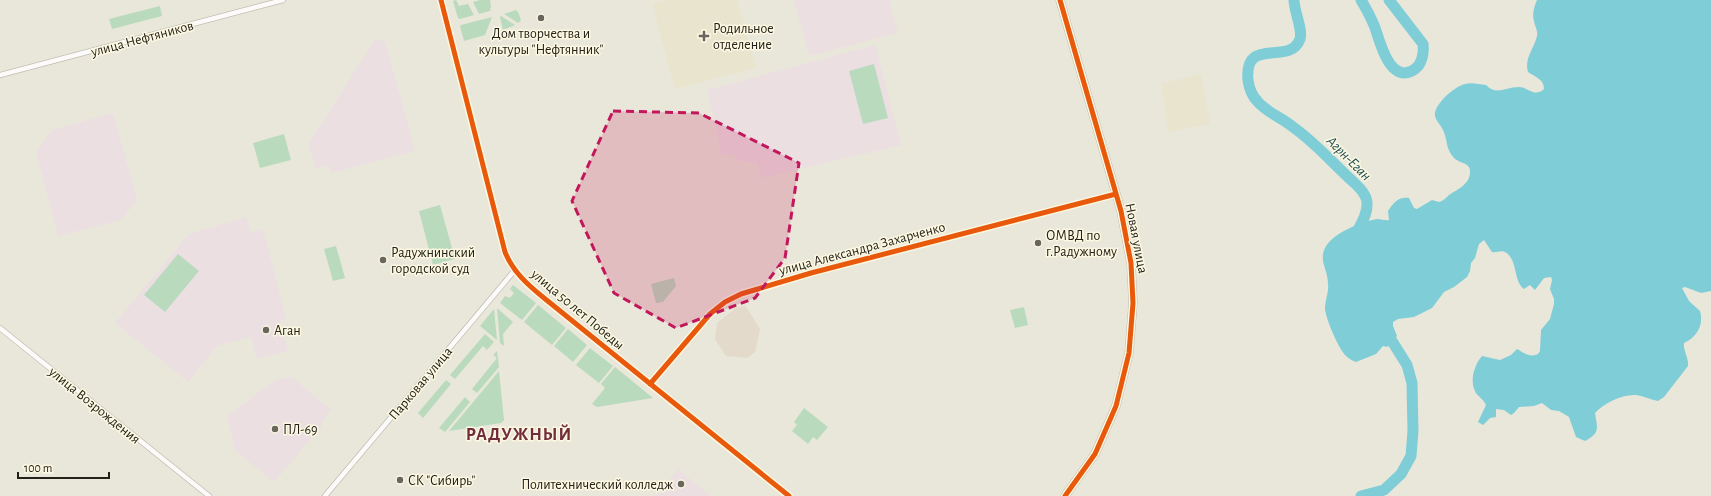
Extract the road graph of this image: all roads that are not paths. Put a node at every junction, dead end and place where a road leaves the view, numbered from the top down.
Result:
1 (283, 0) edge
2 (441, 0) edge
3 (1060, 0) edge
4 (0, 74) edge
5 (1116, 194) junction
6 (515, 270) junction
7 (0, 328) edge
8 (650, 384) junction
9 (209, 496) edge
10 (325, 496) edge
11 (789, 496) edge
12 (1065, 496) edge

1 - 4 street, улица Нефтяников
2 - 6 street, улица 50 лет Победы
3 - 5 street, Новая улица
5 - 8 street, улица Александра Захарченко
5 - 12 street, Новая улица
6 - 8 street, улица 50 лет Победы
6 - 10 street, Парковая улица
7 - 9 street, улица Возрождения
8 - 11 street, улица 50 лет Победы

